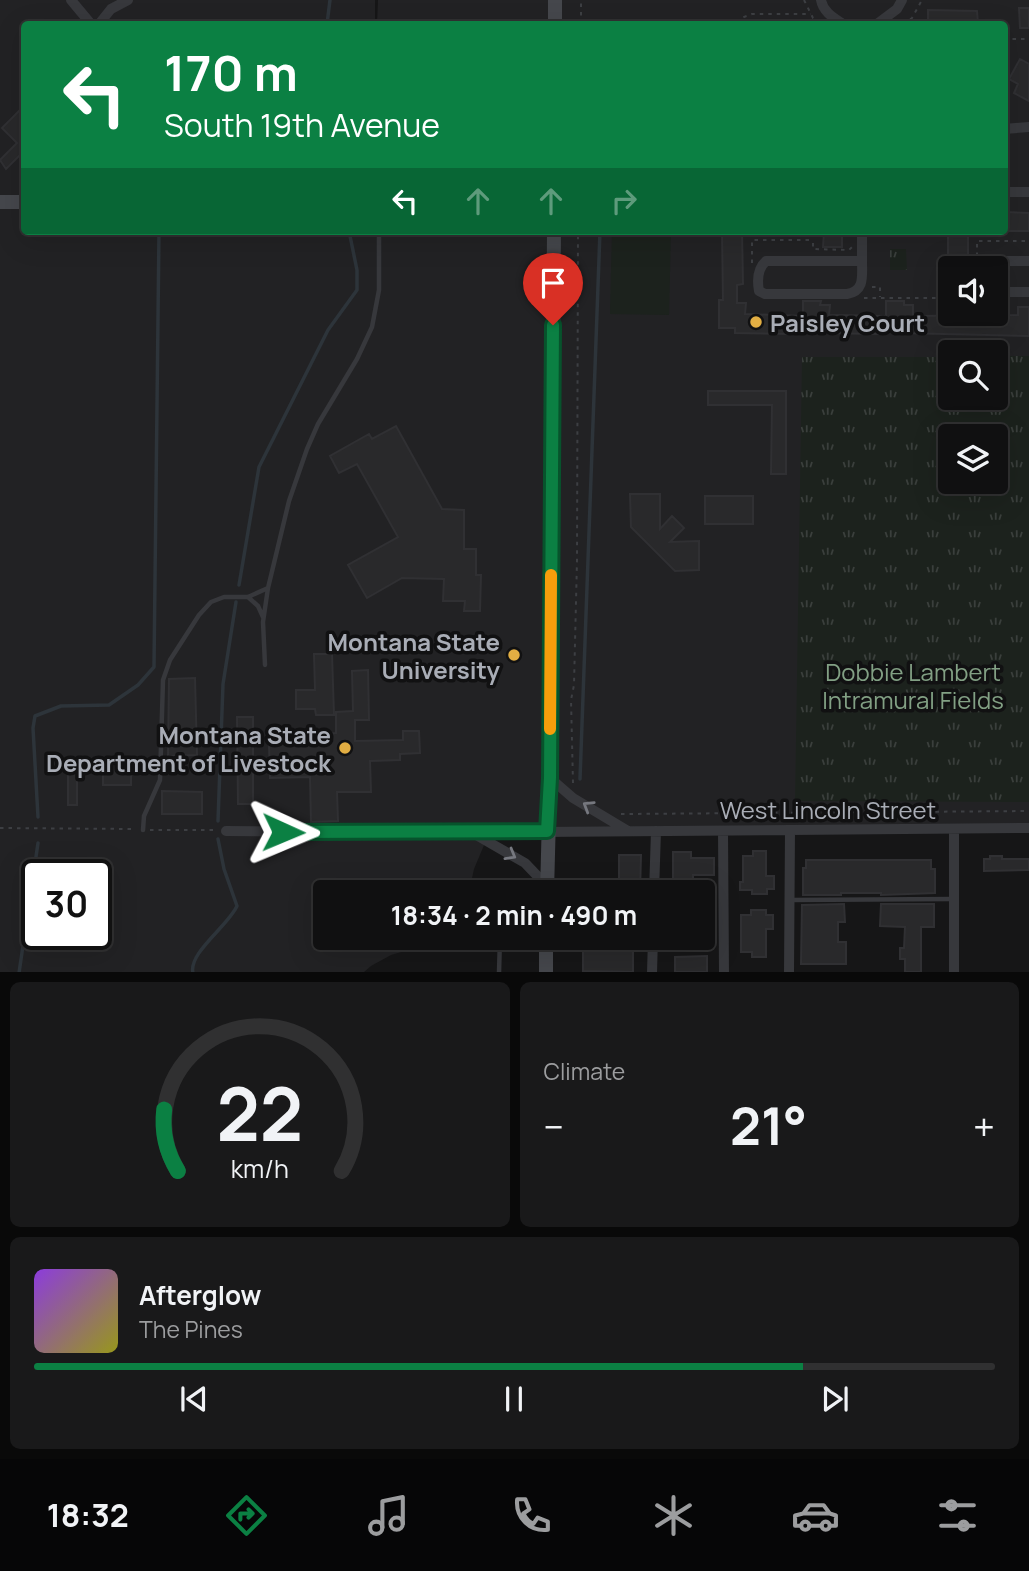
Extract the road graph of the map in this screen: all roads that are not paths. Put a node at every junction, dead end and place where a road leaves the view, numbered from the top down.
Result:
1 (71, 0) edge
2 (128, 0) edge
3 (555, 0) edge
4 (821, 0) edge
5 (902, 0) edge
6 (88, 21) edge
7 (101, 21) edge
8 (555, 21) edge
9 (838, 21) edge
10 (881, 21) edge
11 (1029, 127) edge
12 (1008, 129) edge
13 (1008, 192) edge
14 (1029, 192) edge
15 (0, 202) edge
16 (21, 202) edge
17 (379, 235) edge
18 (554, 235) edge
19 (862, 235) edge
20 (862, 261) junction
21 (1008, 261) edge
22 (1029, 261) edge
23 (1008, 292) edge
24 (1029, 292) edge
25 (268, 588) junction
26 (248, 597) junction
27 (263, 622) junction
28 (265, 665) dead end
29 (550, 778) junction
30 (1029, 828) edge
31 (954, 829) junction
32 (144, 830) road end
33 (790, 830) junction
34 (226, 831) road end
35 (547, 831) junction
36 (656, 831) junction
37 (723, 831) junction
38 (471, 832) junction
39 (628, 832) junction
40 (539, 880) edge
41 (547, 880) edge
42 (654, 880) edge
43 (789, 900) junction
44 (954, 900) junction
45 (500, 950) edge
46 (546, 950) edge
47 (653, 950) edge
48 (499, 972) edge
49 (546, 972) edge
50 (652, 972) edge
51 (724, 972) edge
52 (789, 972) edge
53 (954, 972) edge

1 - 6 street
2 - 7 street
3 - 8 main road
4 - 9 street
5 - 10 street
11 - 12 street
13 - 14 street
15 - 16 main road
17 - 25 lane
18 - 29 main road
19 - 20 street
20 - 20 street
21 - 22 street
23 - 24 street
25 - 26 lane
25 - 27 lane
26 - 27 lane
26 - 32 lane
27 - 28 lane
29 - 35 main road
39 -> 29 street
30 - 31 street, West Lincoln Street
31 - 33 street, West Lincoln Street
31 - 44 street
33 - 37 street, West Lincoln Street
33 - 43 street
34 - 38 street, West Lincoln Street
35 - 38 street, West Lincoln Street
35 - 39 street, West Lincoln Street
35 - 41 main road
36 - 37 street, West Lincoln Street
36 - 39 street, West Lincoln Street
36 - 42 street
37 - 51 street
38 -> 40 street, West Lincoln Street
43 - 44 lane
43 - 52 street
44 - 53 street
45 - 48 lane
46 - 49 main road
47 - 50 street

